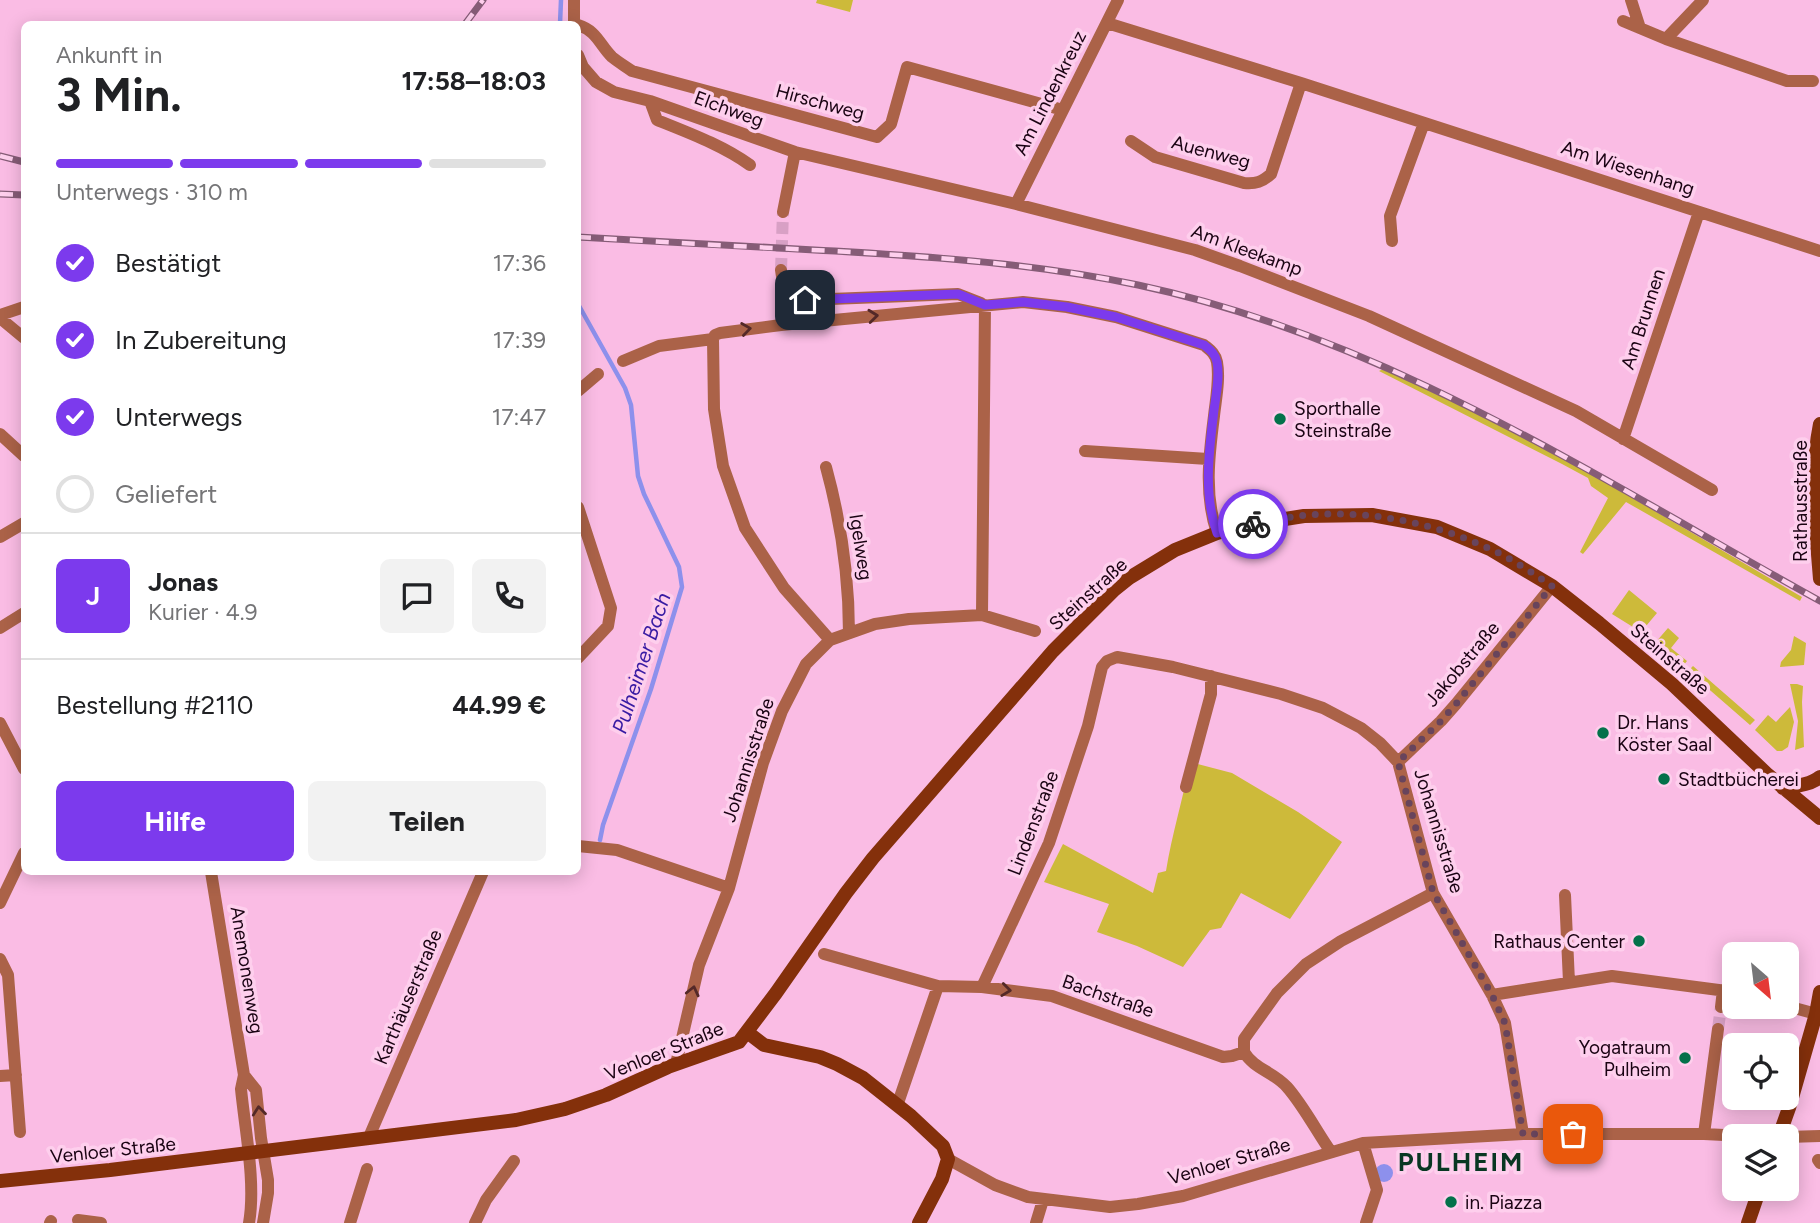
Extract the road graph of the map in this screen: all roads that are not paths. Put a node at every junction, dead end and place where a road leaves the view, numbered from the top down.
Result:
1 (574, 0) edge
2 (1118, 0) edge
3 (1631, 0) edge
4 (1703, 0) edge
5 (575, 21) edge
6 (1623, 21) dead end
7 (1107, 23) junction
8 (581, 26) edge
9 (1640, 28) junction
10 (1666, 39) junction
11 (581, 62) edge
12 (1813, 81) dead end
13 (1301, 83) junction
14 (650, 101) junction
15 (1063, 110) junction
16 (1424, 123) junction
17 (1131, 141) dead end
18 (795, 152) junction
19 (750, 165) dead end
20 (1016, 204) junction
21 (783, 212) tunnel mouth
22 (1699, 212) junction
23 (1392, 241) dead end
24 (1820, 251) edge
25 (781, 270) tunnel mouth
26 (985, 305) junction
27 (21, 308) edge
28 (0, 316) edge
29 (21, 335) edge
30 (713, 338) junction
31 (623, 361) dead end
32 (598, 374) dead end
33 (581, 388) edge
34 (1820, 424) edge
35 (1623, 439) junction
36 (3, 440) edge
37 (1085, 451) dead end
38 (21, 454) edge
39 (1208, 459) junction
40 (826, 467) dead end
41 (1712, 490) dead end
42 (581, 516) edge
43 (21, 525) edge
44 (1217, 533) junction
45 (0, 537) edge
46 (1820, 579) edge
47 (1552, 586) junction
48 (982, 615) junction
49 (21, 616) edge
50 (0, 628) edge
51 (1035, 631) dead end
52 (849, 633) junction
53 (830, 640) junction
54 (581, 655) edge
55 (1102, 667) joint
56 (1211, 676) junction
57 (0, 723) edge
58 (1398, 762) junction
59 (21, 763) edge
60 (1820, 777) edge
61 (1186, 787) dead end
62 (1783, 788) junction
63 (1820, 818) edge
64 (581, 846) edge
65 (21, 859) edge
66 (211, 875) edge
67 (482, 875) edge
68 (729, 888) junction
69 (1433, 892) junction
70 (1565, 895) dead end
71 (0, 902) edge
72 (824, 954) dead end
73 (0, 959) edge
74 (1569, 982) junction
75 (938, 986) junction
76 (982, 987) junction
77 (1722, 990) edge
78 (1820, 992) edge
79 (1492, 995) junction
80 (1799, 1009) edge
81 (1818, 1014) edge
82 (1718, 1029) tunnel mouth
83 (747, 1032) junction
84 (1244, 1052) junction
85 (676, 1065) junction
86 (16, 1075) junction
87 (0, 1076) edge
88 (898, 1103) junction
89 (1783, 1124) edge
90 (20, 1132) dead end
91 (1523, 1134) junction
92 (1704, 1134) junction
93 (1722, 1135) edge
94 (1820, 1136) edge
95 (1799, 1137) edge
96 (369, 1138) junction
97 (1363, 1143) junction
98 (256, 1152) junction
99 (1331, 1152) junction
100 (948, 1159) junction
101 (514, 1161) dead end
102 (368, 1169) dead end
103 (0, 1181) edge
104 (1044, 1200) junction
105 (1756, 1201) edge
106 (78, 1220) dead end
107 (101, 1223) edge
108 (249, 1223) edge
109 (263, 1223) edge
110 (350, 1223) edge
111 (475, 1223) edge
112 (919, 1223) edge
113 (1036, 1223) edge
114 (1366, 1223) edge
115 (1748, 1223) edge

1 - 5 street
2 - 7 street, Am Lindenkreuz
3 - 9 street
4 - 10 street
6 - 9 street
7 - 13 street, Am Wiesenhang
7 - 15 street, Am Lindenkreuz
8 - 15 street, Hirschweg
9 - 10 street
10 - 12 street
11 - 14 street, Elchweg
13 - 16 street, Am Wiesenhang
13 - 17 street, Auenweg
14 - 18 street, Elchweg
14 - 19 street, Elchweg
15 - 20 street, Am Lindenkreuz
16 - 22 street, Am Wiesenhang
16 - 23 street
18 - 20 street, Am Kleekamp
18 - 21 street
20 - 35 street, Am Kleekamp
22 - 24 street, Am Wiesenhang
22 - 35 street, Am Brunnen
25 - 26 street
30 -> 26 street
26 - 39 street
26 - 48 street
27 - 28 street
28 - 29 street
30 - 31 street
30 - 53 street
32 - 33 street
34 - 46 main road, Rathausstraße
35 - 41 street, Am Kleekamp
36 - 38 street
37 - 39 street
39 - 44 street
40 - 52 street, Igelweg
42 - 54 street
43 - 45 street
44 - 47 main road, Steinstraße
44 - 83 main road, Steinstraße
47 - 58 street, Jakobstraße
47 - 62 main road, Steinstraße
48 - 51 street, Johannisstraße
48 - 52 street, Johannisstraße
49 - 50 street
52 - 53 street, Johannisstraße
53 - 68 street, Johannisstraße
55 - 56 street, Johannisstraße
55 - 76 street, Lindenstraße
56 - 58 street, Johannisstraße
56 - 61 street
57 - 59 street
58 - 69 street, Johannisstraße
60 - 62 main road
62 - 63 main road, Steinstraße
64 - 68 street
65 - 71 street
66 - 98 street, Anemonenweg
67 - 96 street, Karthäuserstraße
85 -> 68 street, Johannisstraße
69 - 79 street, Johannisstraße
69 - 84 street
70 - 74 street
72 - 75 street, Bachstraße
73 - 86 street
74 - 77 street
74 - 79 street
75 - 76 street, Bachstraße
75 - 88 street
76 -> 84 street, Bachstraße
78 - 81 main road
79 - 91 street, Johannisstraße
80 - 81 street
81 - 89 main road
82 - 92 street
83 - 85 main road, Venloer Straße
83 - 88 main road, Venloer Straße
84 - 99 street
85 - 96 main road, Venloer Straße
86 - 87 street
86 - 90 street
88 - 100 main road, Venloer Straße
91 - 92 street, Venloer Straße
91 - 97 street, Venloer Straße
92 - 93 street, Venloer Straße
94 - 95 street
96 - 98 main road, Venloer Straße
97 - 99 street, Venloer Straße
97 - 114 street
98 - 103 main road, Venloer Straße
98 - 108 street
98 - 109 street
99 - 104 street, Venloer Straße
100 - 104 street, Venloer Straße
100 - 112 main road
101 - 111 street
102 - 110 street
104 - 113 street
105 - 115 main road
106 - 107 street

